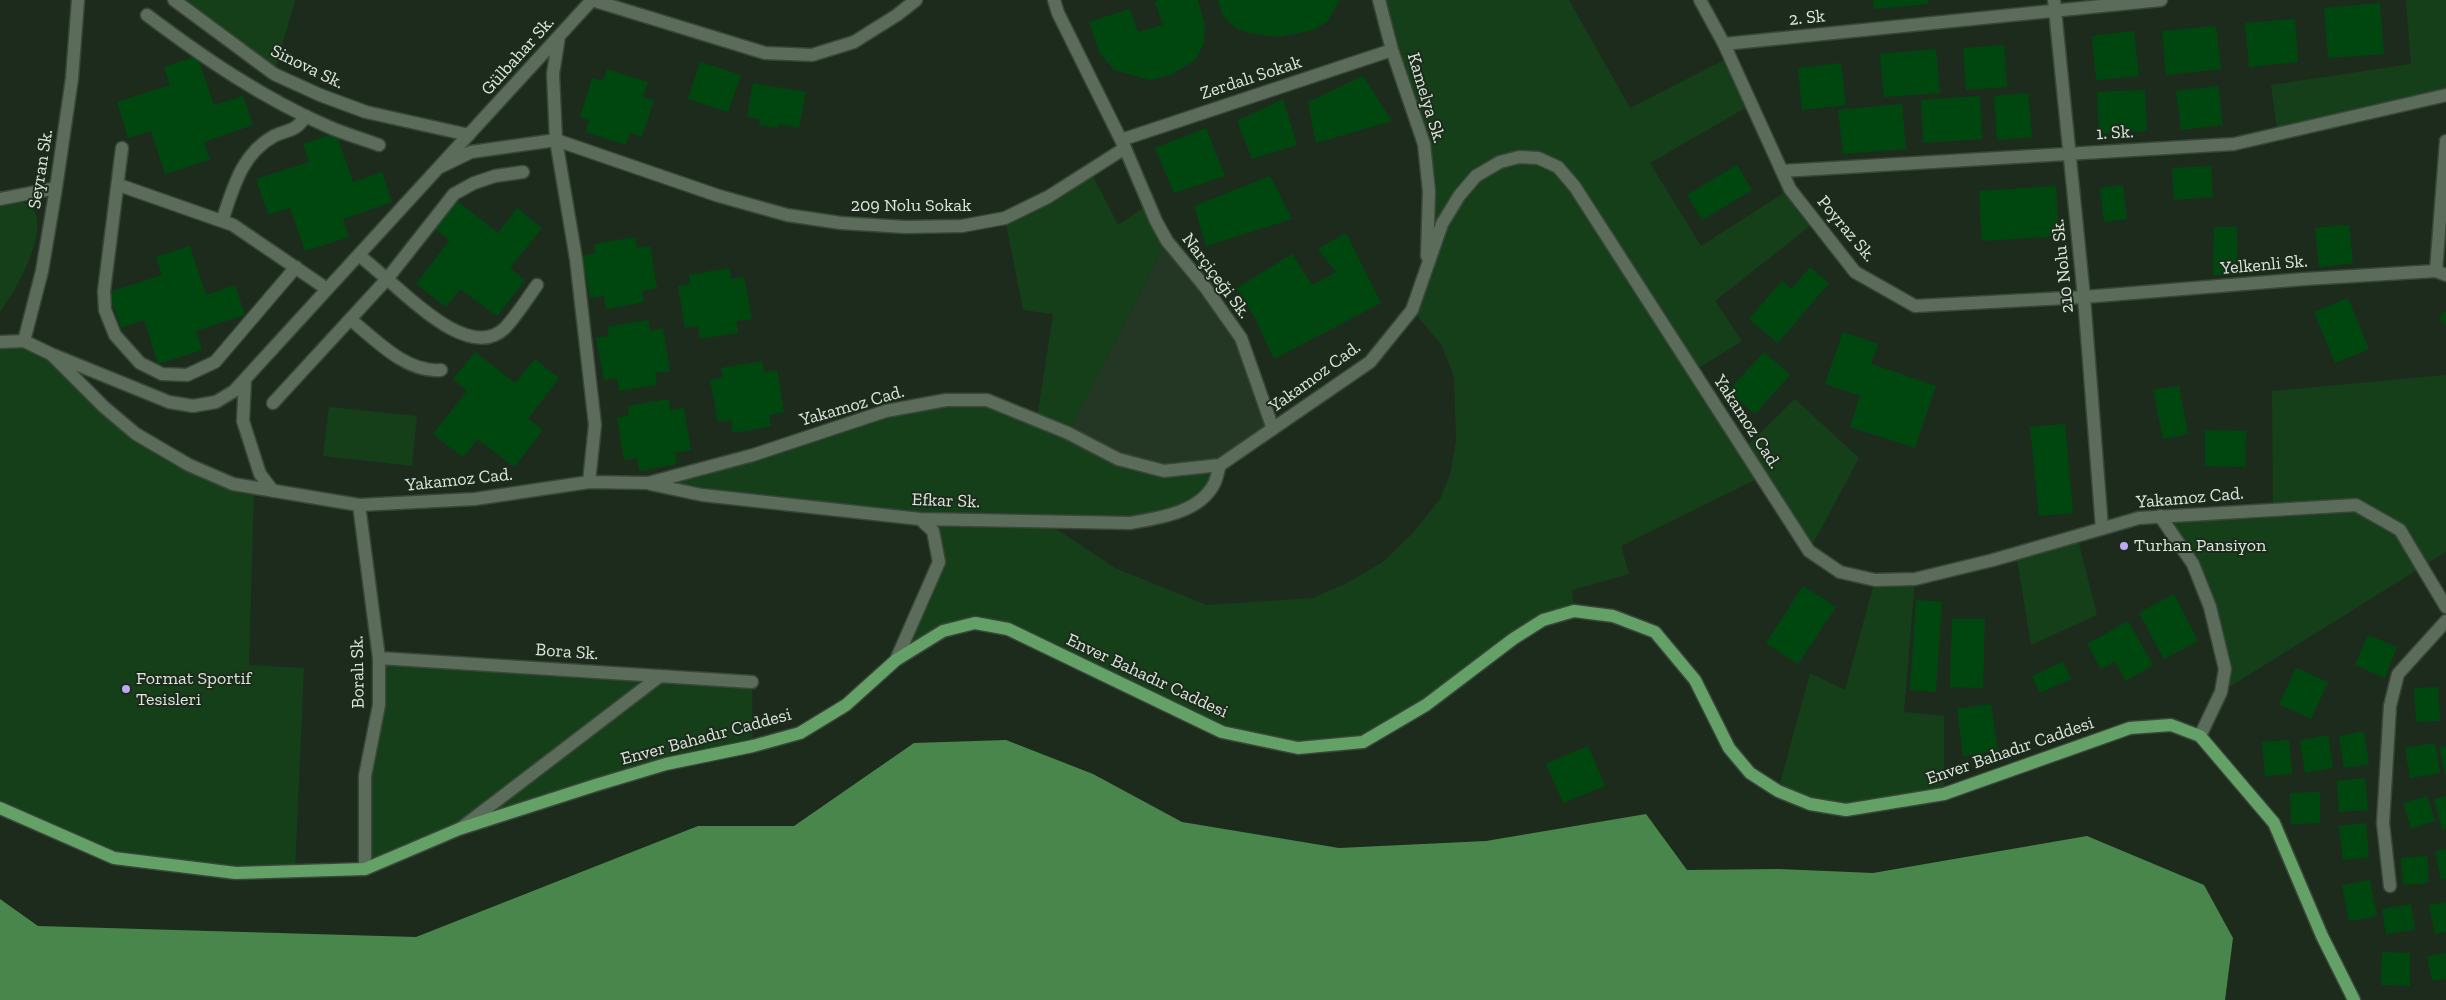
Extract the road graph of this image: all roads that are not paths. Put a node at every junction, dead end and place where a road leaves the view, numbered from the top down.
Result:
1 (78, 0) edge
2 (174, 0) edge
3 (592, 0) edge
4 (916, 0) edge
5 (1054, 0) edge
6 (1379, 0) edge
7 (1700, 0) edge
8 (2161, 0) edge
9 (2054, 5) edge
10 (147, 16) dead end
11 (559, 36) junction
12 (1724, 44) junction
13 (1392, 50) junction
14 (2446, 95) edge
15 (306, 116) junction
16 (469, 135) junction
17 (556, 140) junction
18 (2446, 140) edge
19 (1123, 144) junction
20 (379, 145) dead end
21 (122, 148) dead end
22 (2069, 153) junction
23 (440, 167) junction
24 (1782, 171) junction
25 (523, 172) dead end
26 (119, 185) junction
27 (56, 188) junction
28 (0, 199) edge
29 (222, 221) junction
30 (358, 255) junction
31 (296, 267) junction
32 (1427, 268) junction
33 (2441, 273) edge
34 (387, 279) junction
35 (538, 285) dead end
36 (327, 289) junction
37 (2084, 298) junction
38 (350, 319) junction
39 (24, 341) junction
40 (0, 342) edge
41 (51, 354) junction
42 (442, 370) dead end
43 (245, 379) junction
44 (273, 403) dead end
45 (1273, 429) junction
46 (1220, 465) junction
47 (589, 482) junction
48 (648, 483) junction
49 (274, 491) junction
50 (359, 505) junction
51 (2160, 516) junction
52 (920, 519) junction
53 (2102, 528) junction
54 (2446, 607) edge
55 (2446, 621) edge
56 (379, 658) junction
57 (896, 660) junction
58 (660, 676) junction
59 (752, 682) dead end
60 (2200, 736) junction
61 (0, 808) edge
62 (459, 829) junction
63 (365, 870) junction
64 (2390, 886) dead end
65 (2354, 1000) edge

1 - 27 street, Seyran Sk.
2 - 16 street, Sinova Sk.
3 - 4 street
3 - 11 street, Gülbahar Sk.
5 - 19 street
6 - 13 street, Kamelya Sk.
7 - 12 street, Poyraz Sk.
8 - 9 street, 2. Sk
9 - 12 street, 2. Sk
9 - 22 street, 210 Nolu Sk.
10 - 15 street
11 - 16 street, Gülbahar Sk.
11 - 17 street
12 - 24 street, Poyraz Sk.
13 - 19 street, Zerdalı Sokak
13 - 32 street, Kamelya Sk.
14 - 22 street, 1. Sk.
15 - 20 street
15 - 29 street
16 - 23 street, Gülbahar Sk.
17 - 19 street, 209 Nolu Sokak
17 - 23 street
17 - 47 street
18 - 33 street
19 - 45 street, Narçiçeği Sk.
21 - 26 street
22 - 24 street, 1. Sk.
22 - 37 street, 210 Nolu Sk.
23 - 30 street, Gülbahar Sk.
24 - 37 street, Poyraz Sk.
25 - 34 street
26 - 29 street
26 - 31 street
27 - 28 street
27 - 39 street, Seyran Sk.
29 - 31 street
30 - 34 street
30 - 36 street, Gülbahar Sk.
31 - 36 street
32 - 45 street, Yakamoz Cad.
32 - 53 street, Yakamoz Cad.
33 - 37 street, Yelkenli Sk.
34 - 35 street
34 - 38 street
36 - 43 street, Gülbahar Sk.
37 - 53 street, 210 Nolu Sk.
38 - 42 street
38 - 44 street
39 - 40 street
39 - 41 street, Gülbahar Sk.
41 - 43 street, Gülbahar Sk.
41 - 49 street, Yakamoz Cad.
43 - 49 street
45 - 46 street, Yakamoz Cad.
46 - 48 street, Yakamoz Cad.
46 - 52 street, Efkar Sk.
47 - 48 street, Yakamoz Cad.
47 - 50 street, Yakamoz Cad.
48 - 52 street, Efkar Sk.
49 - 50 street, Yakamoz Cad.
50 - 56 street, Boralı Sk.
51 - 53 street, Yakamoz Cad.
51 - 54 street, Yakamoz Cad.
51 - 60 street
52 - 57 street
55 - 64 street
56 - 58 street, Bora Sk.
56 - 63 street, Boralı Sk.
57 - 60 main road, Enver Bahadır Caddesi
57 - 62 main road, Enver Bahadır Caddesi
58 - 59 street, Bora Sk.
58 - 62 street
60 - 65 main road, Enver Bahadır Caddesi
61 - 63 main road, Enver Bahadır Caddesi
62 - 63 main road, Enver Bahadır Caddesi

